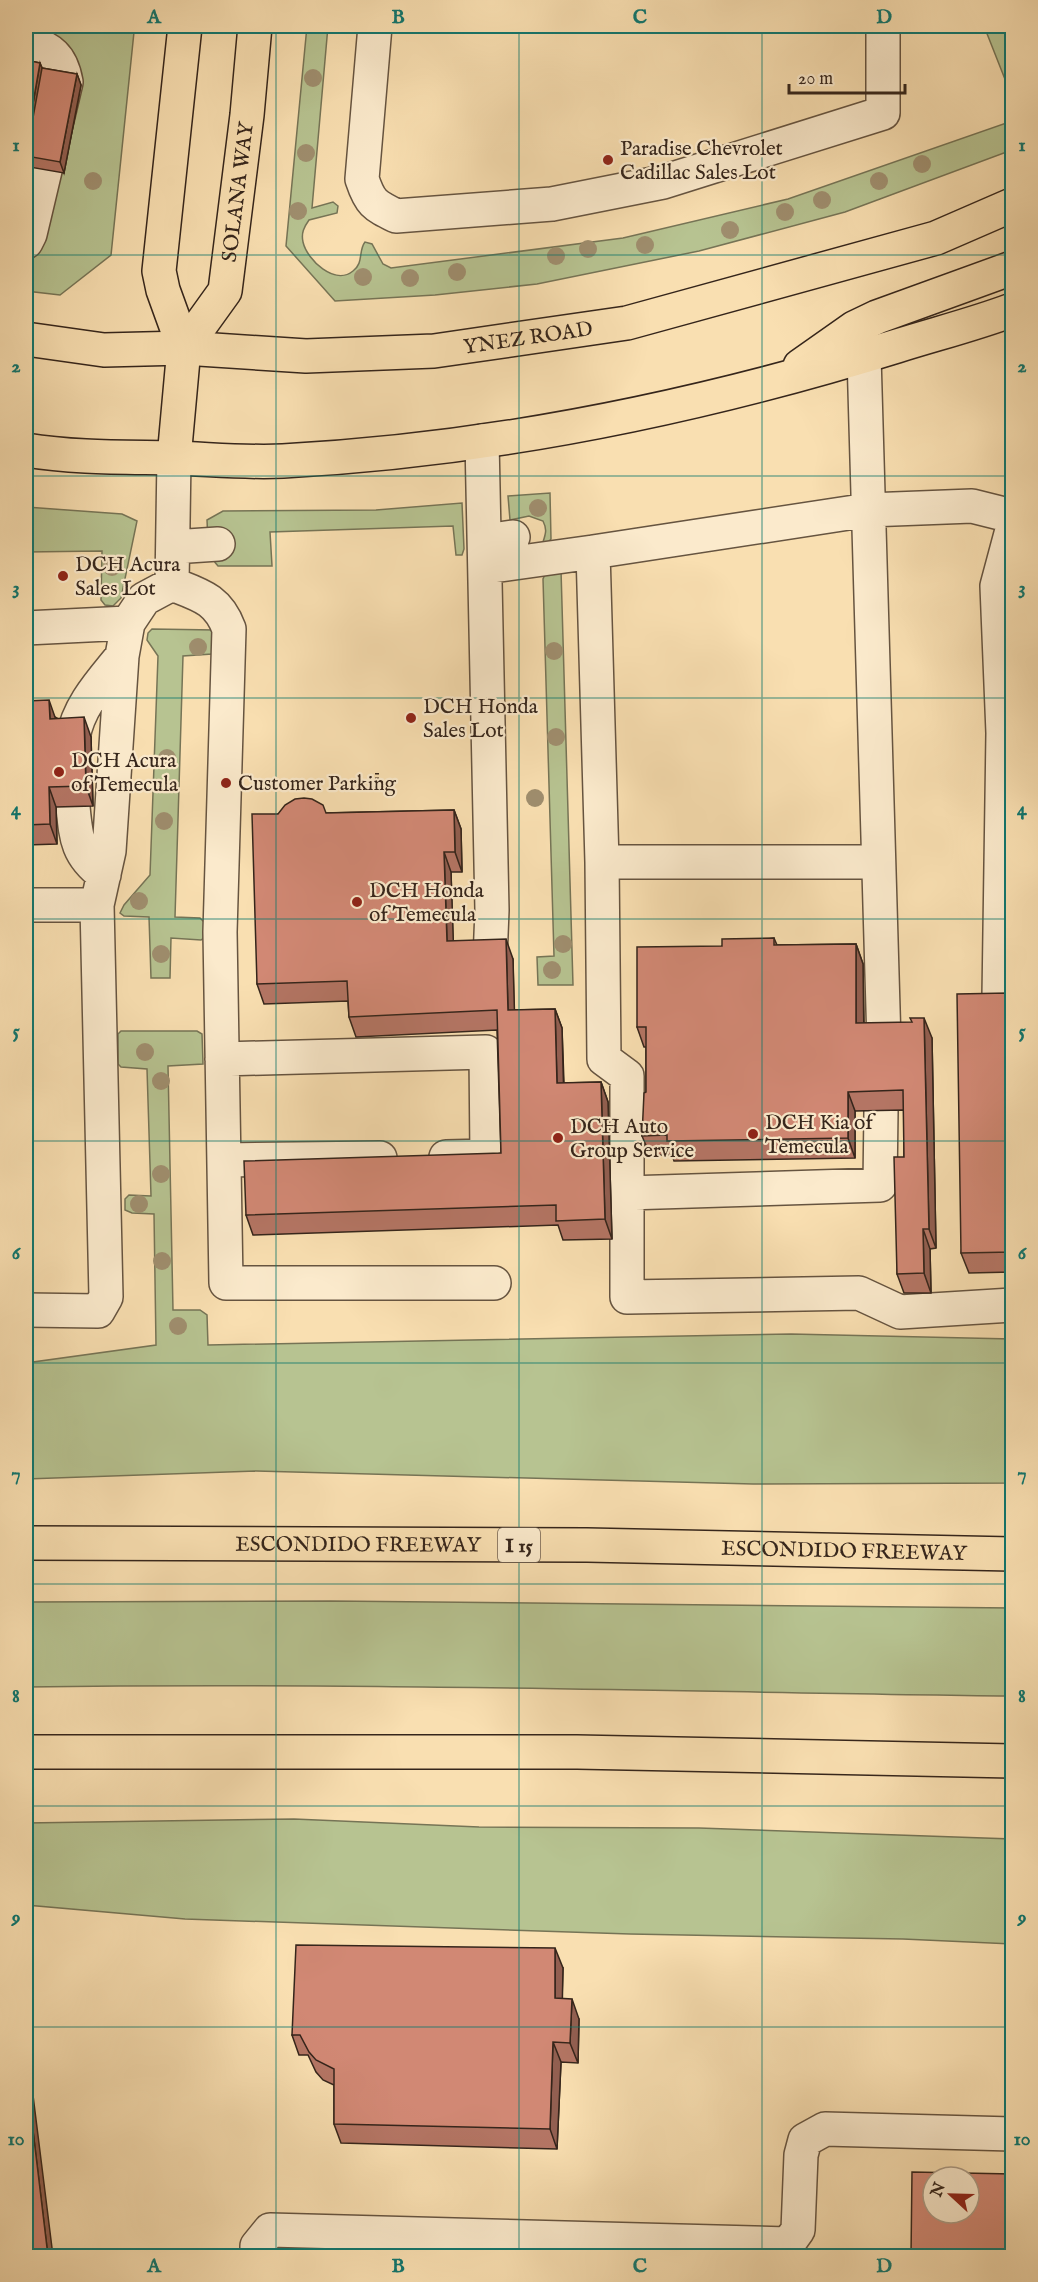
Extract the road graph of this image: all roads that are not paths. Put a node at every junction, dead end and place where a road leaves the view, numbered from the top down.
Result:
1 (185, 26) edge
2 (255, 26) edge
3 (375, 26) edge
4 (883, 26) edge
5 (26, 39) edge
6 (1012, 205) edge
7 (26, 242) edge
8 (1012, 268) edge
9 (1012, 310) edge
10 (26, 339) edge
11 (184, 348) junction
12 (864, 356) junction
13 (782, 380) junction
14 (482, 441) junction
15 (26, 450) edge
16 (174, 458) junction
17 (868, 510) junction
18 (1012, 516) edge
19 (1012, 530) edge
20 (219, 544) dead end
21 (173, 547) junction
22 (507, 551) junction
23 (592, 552) junction
24 (172, 584) junction
25 (129, 623) junction
26 (26, 628) edge
27 (122, 656) junction
28 (73, 738) edge
29 (1007, 785) edge
30 (73, 807) edge
31 (602, 862) junction
32 (878, 862) junction
33 (100, 890) junction
34 (26, 905) edge
35 (999, 997) edge
36 (884, 1043) edge
37 (486, 1052) junction
38 (222, 1059) junction
39 (881, 1111) edge
40 (224, 1160) junction
41 (627, 1192) junction
42 (494, 1283) dead end
43 (1012, 1305) edge
44 (26, 1310) edge
45 (26, 1543) edge
46 (1012, 1554) edge
47 (26, 1752) edge
48 (1012, 1761) edge
49 (1012, 2134) edge
50 (477, 2246) edge
51 (257, 2256) edge

1 - 11 main road
2 - 11 main road, SOLANA WAY
3 - 4 lane
5 - 7 lane
6 - 11 main road, YNEZ ROAD
8 - 13 main road
9 - 12 main road
10 - 11 main road, YNEZ ROAD
11 - 16 main road
12 - 13 main road
12 - 17 lane
13 - 14 main road
14 - 16 main road
14 - 22 lane
15 - 16 main road
16 - 21 lane
17 - 18 lane
17 - 23 lane
17 - 32 lane
19 - 29 lane
20 - 21 lane
21 - 24 lane
22 - 23 lane
22 - 37 lane
23 - 31 lane
24 - 25 lane
24 - 38 lane
25 - 26 lane
25 - 27 lane
27 - 28 lane
27 - 33 lane
29 - 35 lane
30 - 33 lane
31 - 32 lane
31 - 41 lane
32 - 36 lane
33 - 34 lane
33 - 44 lane
37 - 38 lane
37 - 40 lane
38 - 40 lane
39 - 41 lane
40 - 42 lane
41 - 43 lane
45 - 46 main road, ESCONDIDO FREEWAY / I 15
47 - 48 main road
49 - 50 lane
50 - 51 lane

